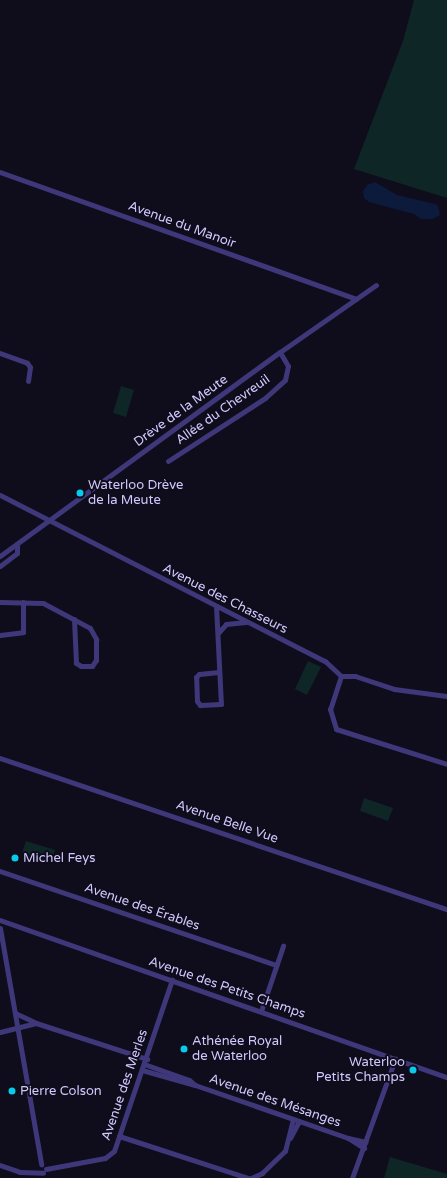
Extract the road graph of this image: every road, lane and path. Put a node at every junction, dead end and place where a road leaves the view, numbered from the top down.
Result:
1 (0, 172) edge
2 (376, 285) dead end
3 (356, 299) junction
4 (280, 352) junction
5 (0, 353) edge
6 (28, 381) dead end
7 (168, 462) dead end
8 (0, 495) edge
9 (50, 520) junction
10 (17, 544) junction
11 (0, 556) edge
12 (0, 566) edge
13 (0, 602) edge
14 (23, 602) junction
15 (216, 606) junction
16 (74, 620) junction
17 (247, 622) junction
18 (218, 634) junction
19 (0, 635) edge
20 (219, 672) junction
21 (341, 676) junction
22 (447, 696) edge
23 (0, 758) edge
24 (447, 764) edge
25 (0, 870) edge
26 (447, 909) edge
27 (0, 920) edge
28 (0, 928) edge
29 (283, 946) dead end
30 (276, 965) junction
31 (172, 980) junction
32 (261, 1011) junction
33 (15, 1013) junction
34 (36, 1023) junction
35 (18, 1029) junction
36 (0, 1032) edge
37 (146, 1059) junction
38 (396, 1059) junction
39 (144, 1064) junction
40 (142, 1070) junction
41 (447, 1077) edge
42 (195, 1085) junction
43 (293, 1119) junction
44 (299, 1121) junction
45 (119, 1136) junction
46 (290, 1138) junction
47 (348, 1138) junction
48 (366, 1142) junction
49 (364, 1148) junction
50 (0, 1165) edge
51 (43, 1173) edge
52 (248, 1178) edge
53 (251, 1178) edge
54 (352, 1178) edge

1 - 3 street, Avenue du Manoir
2 - 3 street, Drève de la Meute
3 - 4 street, Drève de la Meute
4 - 7 street, Allée du Chevreuil
4 - 9 street, Drève de la Meute
5 - 6 street
8 - 9 street, Avenue des Chasseurs
9 - 10 street, Drève de la Meute
9 - 15 street, Avenue des Chasseurs
10 - 11 street, Drève de la Meute
10 - 12 street
13 - 14 street
14 - 16 street
14 - 19 street
15 - 17 street, Avenue des Chasseurs
15 - 18 street
16 - 16 street
17 - 18 street
17 - 21 street, Avenue des Chasseurs
18 - 20 street
20 - 20 street
21 - 22 street
21 - 24 street
23 - 26 street, Avenue Belle Vue
25 - 30 street, Avenue des Érables
27 - 31 street, Avenue des Petits Champs
28 - 33 street
29 - 30 street
30 - 32 street
31 - 32 street, Avenue des Petits Champs
31 - 37 street, Avenue des Merles
32 - 38 street, Avenue des Petits Champs
33 - 34 street
33 - 35 street
34 - 35 street
34 - 37 street
35 - 36 street
35 - 51 street
37 - 39 street, Avenue des Merles
38 - 41 street, Avenue des Petits Champs
38 - 48 street
39 - 40 street, Avenue des Merles
39 - 42 street, Avenue des Mésanges
40 - 42 street, Avenue des Mésanges
40 - 45 street, Avenue des Merles
42 - 43 street, Avenue des Mésanges
43 - 44 street, Avenue des Mésanges
43 - 46 street
44 - 46 street
44 - 47 street, Avenue des Mésanges
45 - 51 street, Avenue des Merles
45 - 52 street
46 - 53 street
47 - 48 street, Avenue des Mésanges
47 - 49 street, Avenue des Mésanges
48 - 49 street
49 - 54 street
50 - 51 street, Avenue des Merles

